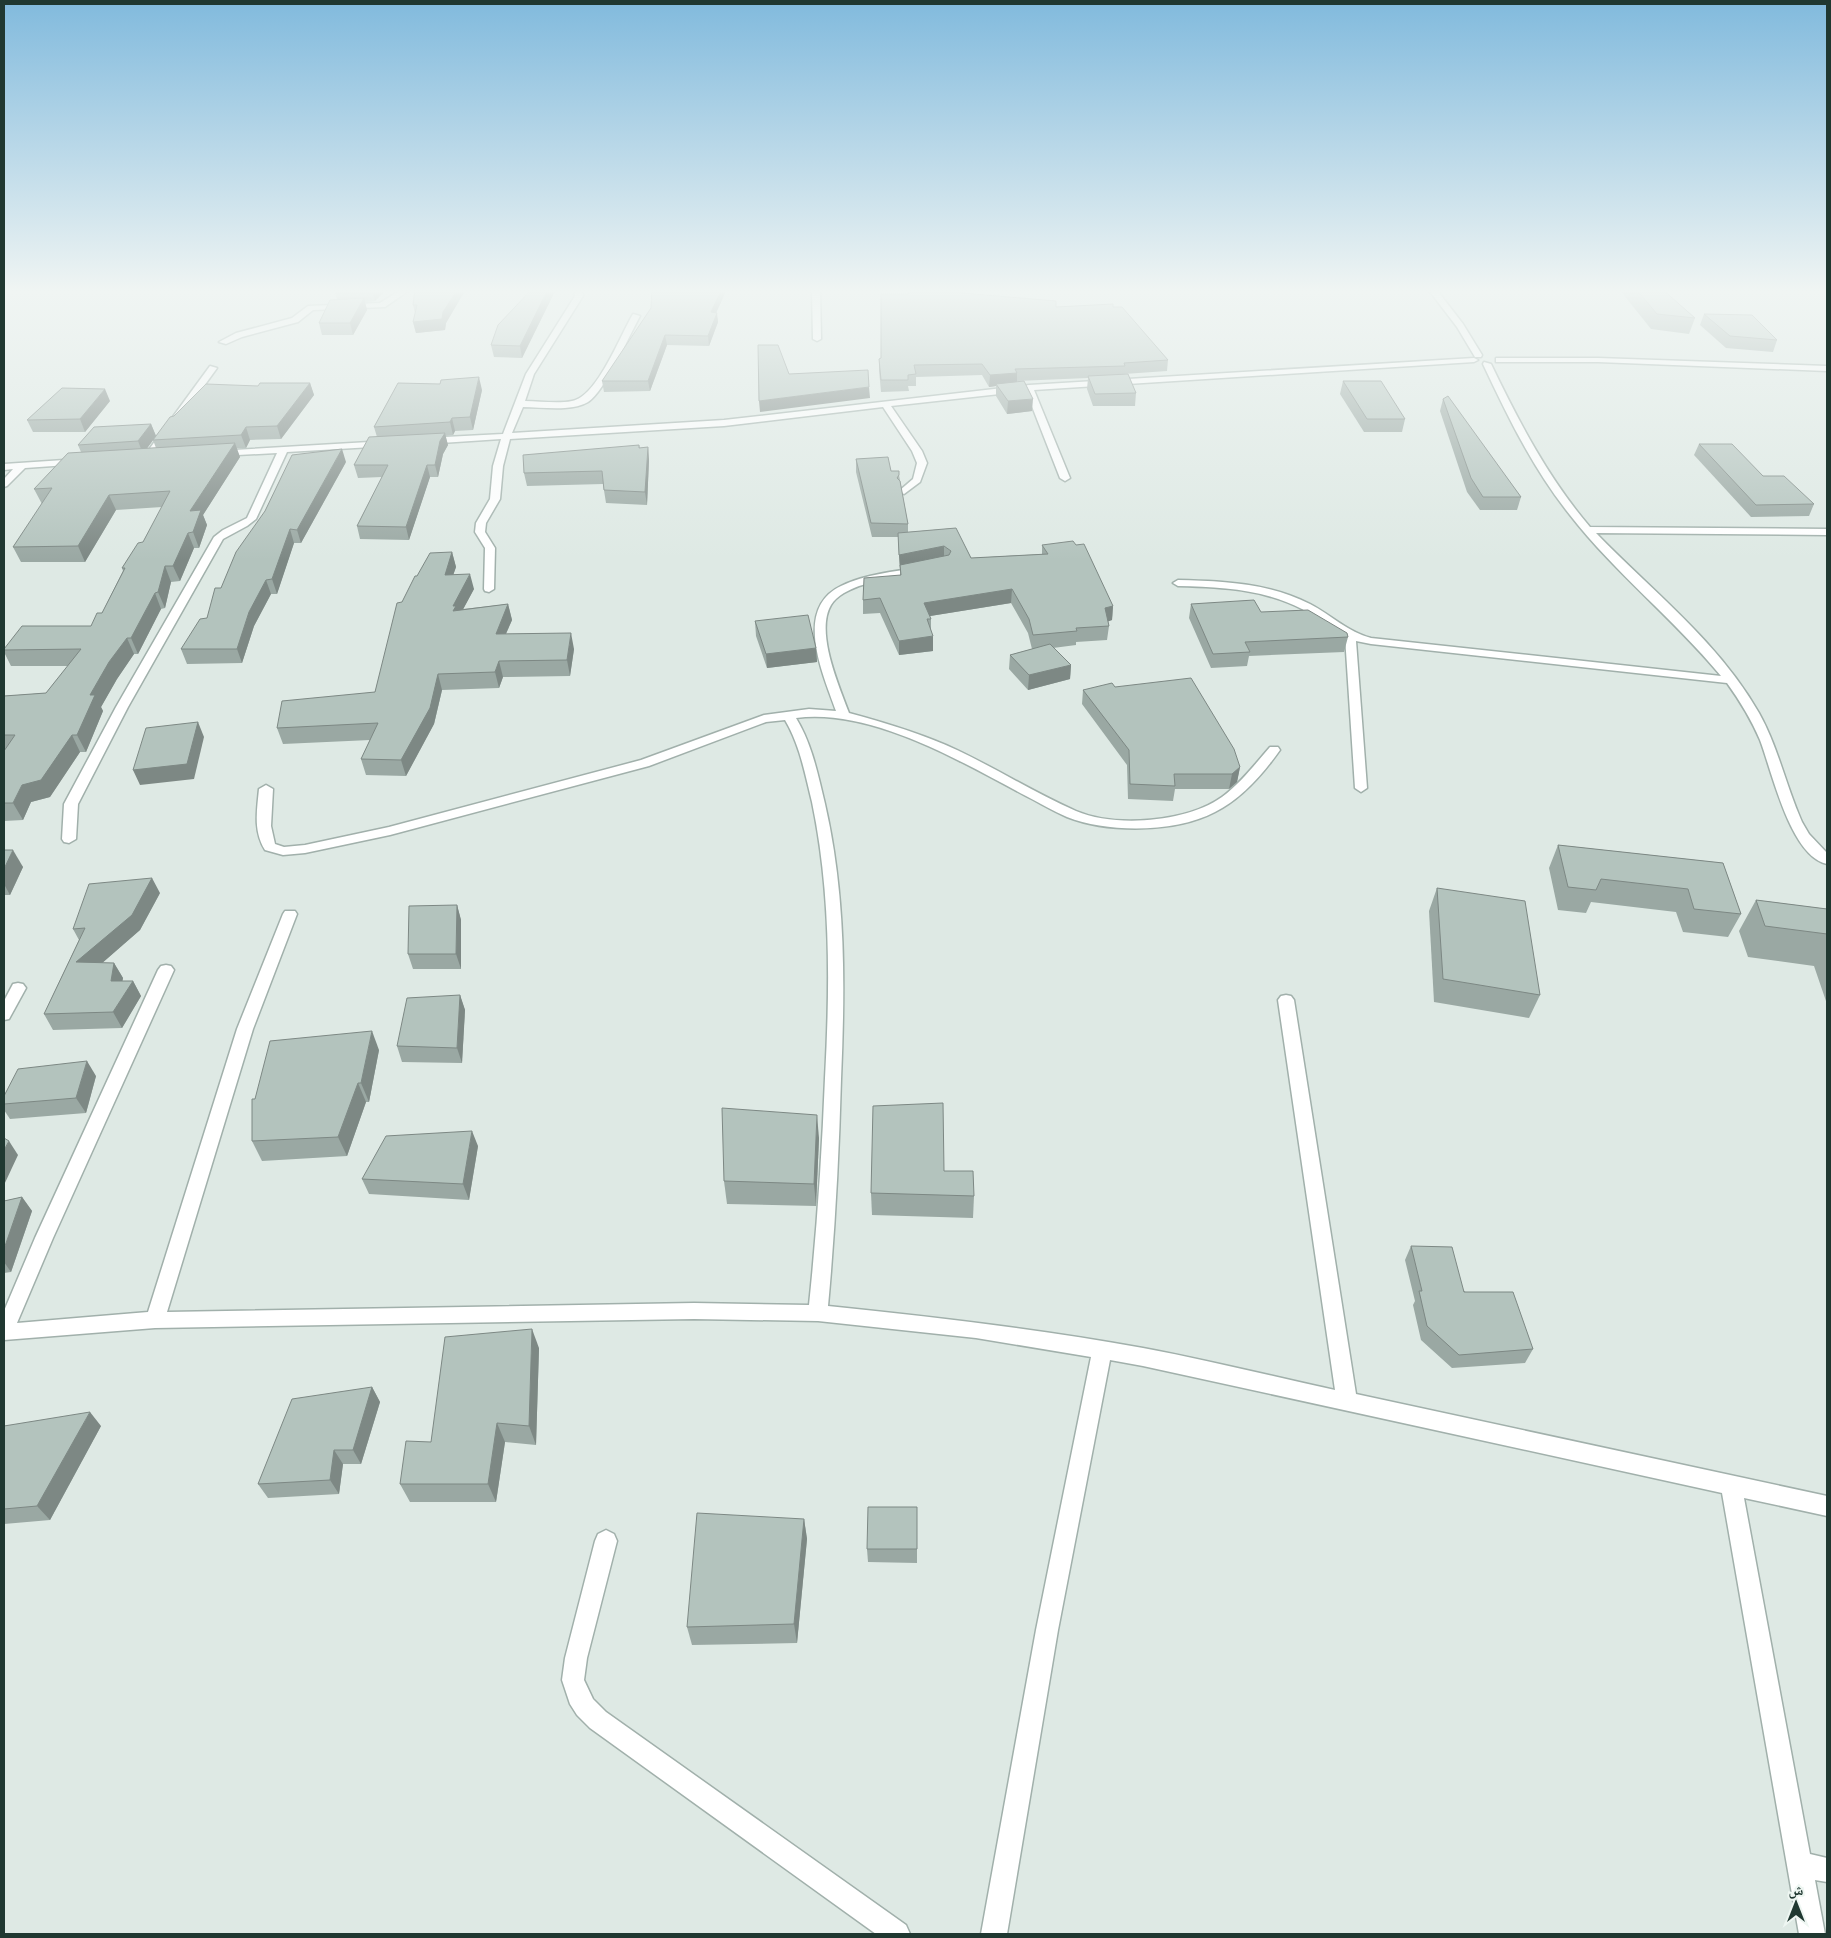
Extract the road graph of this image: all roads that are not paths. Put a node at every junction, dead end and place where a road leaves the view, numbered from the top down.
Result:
1 (204, 379) edge
2 (528, 379) edge
3 (602, 379) edge
4 (1152, 379) edge
5 (1499, 379) edge
6 (1029, 388) junction
7 (520, 404) junction
8 (886, 405) junction
9 (506, 437) junction
10 (412, 442) edge
11 (392, 443) edge
12 (283, 450) junction
13 (213, 454) edge
14 (165, 456) edge
15 (86, 461) edge
16 (22, 466) junction
17 (4, 467) edge
18 (1065, 478) dead end
19 (4, 484) edge
20 (904, 491) edge
21 (1588, 530) junction
22 (1827, 532) edge
23 (935, 567) edge
24 (1178, 583) dead end
25 (489, 589) dead end
26 (1350, 636) junction
27 (1730, 680) junction
28 (788, 715) junction
29 (844, 715) junction
30 (1274, 750) dead end
31 (1360, 788) dead end
32 (266, 789) dead end
33 (69, 839) dead end
34 (1827, 860) edge
35 (290, 914) dead end
36 (166, 970) dead end
37 (18, 988) dead end
38 (1286, 1000) dead end
39 (4, 1015) edge
40 (818, 1313) junction
41 (155, 1320) junction
42 (4, 1332) edge
43 (1102, 1350) junction
44 (1347, 1402) junction
45 (1731, 1486) junction
46 (1827, 1506) edge
47 (606, 1541) dead end
48 (1799, 1865) junction
49 (1827, 1870) edge
50 (897, 1934) edge
51 (994, 1934) edge
52 (1812, 1934) edge

1 - 14 street
2 - 7 street
3 - 7 street
4 - 6 street
5 - 21 street
6 - 8 street
6 - 18 street
7 - 9 street
8 - 9 street
8 - 20 street
9 - 10 street
9 - 25 street
11 - 12 street
12 - 13 street
12 - 33 street
15 - 16 street
16 - 17 street
16 - 19 street
21 - 22 street
21 - 27 street
23 - 29 street
24 - 26 street
26 - 27 street
26 - 31 street
27 - 34 street
28 - 29 street
28 - 32 street
28 - 40 street
29 - 30 street
35 - 41 street
36 - 42 street
37 - 39 street
38 - 44 street
40 - 41 street
40 - 43 street
41 - 42 street
43 - 44 street
43 - 51 street
44 - 45 street
45 - 46 street
45 - 48 street
47 - 50 street
48 - 49 street
48 - 52 street

